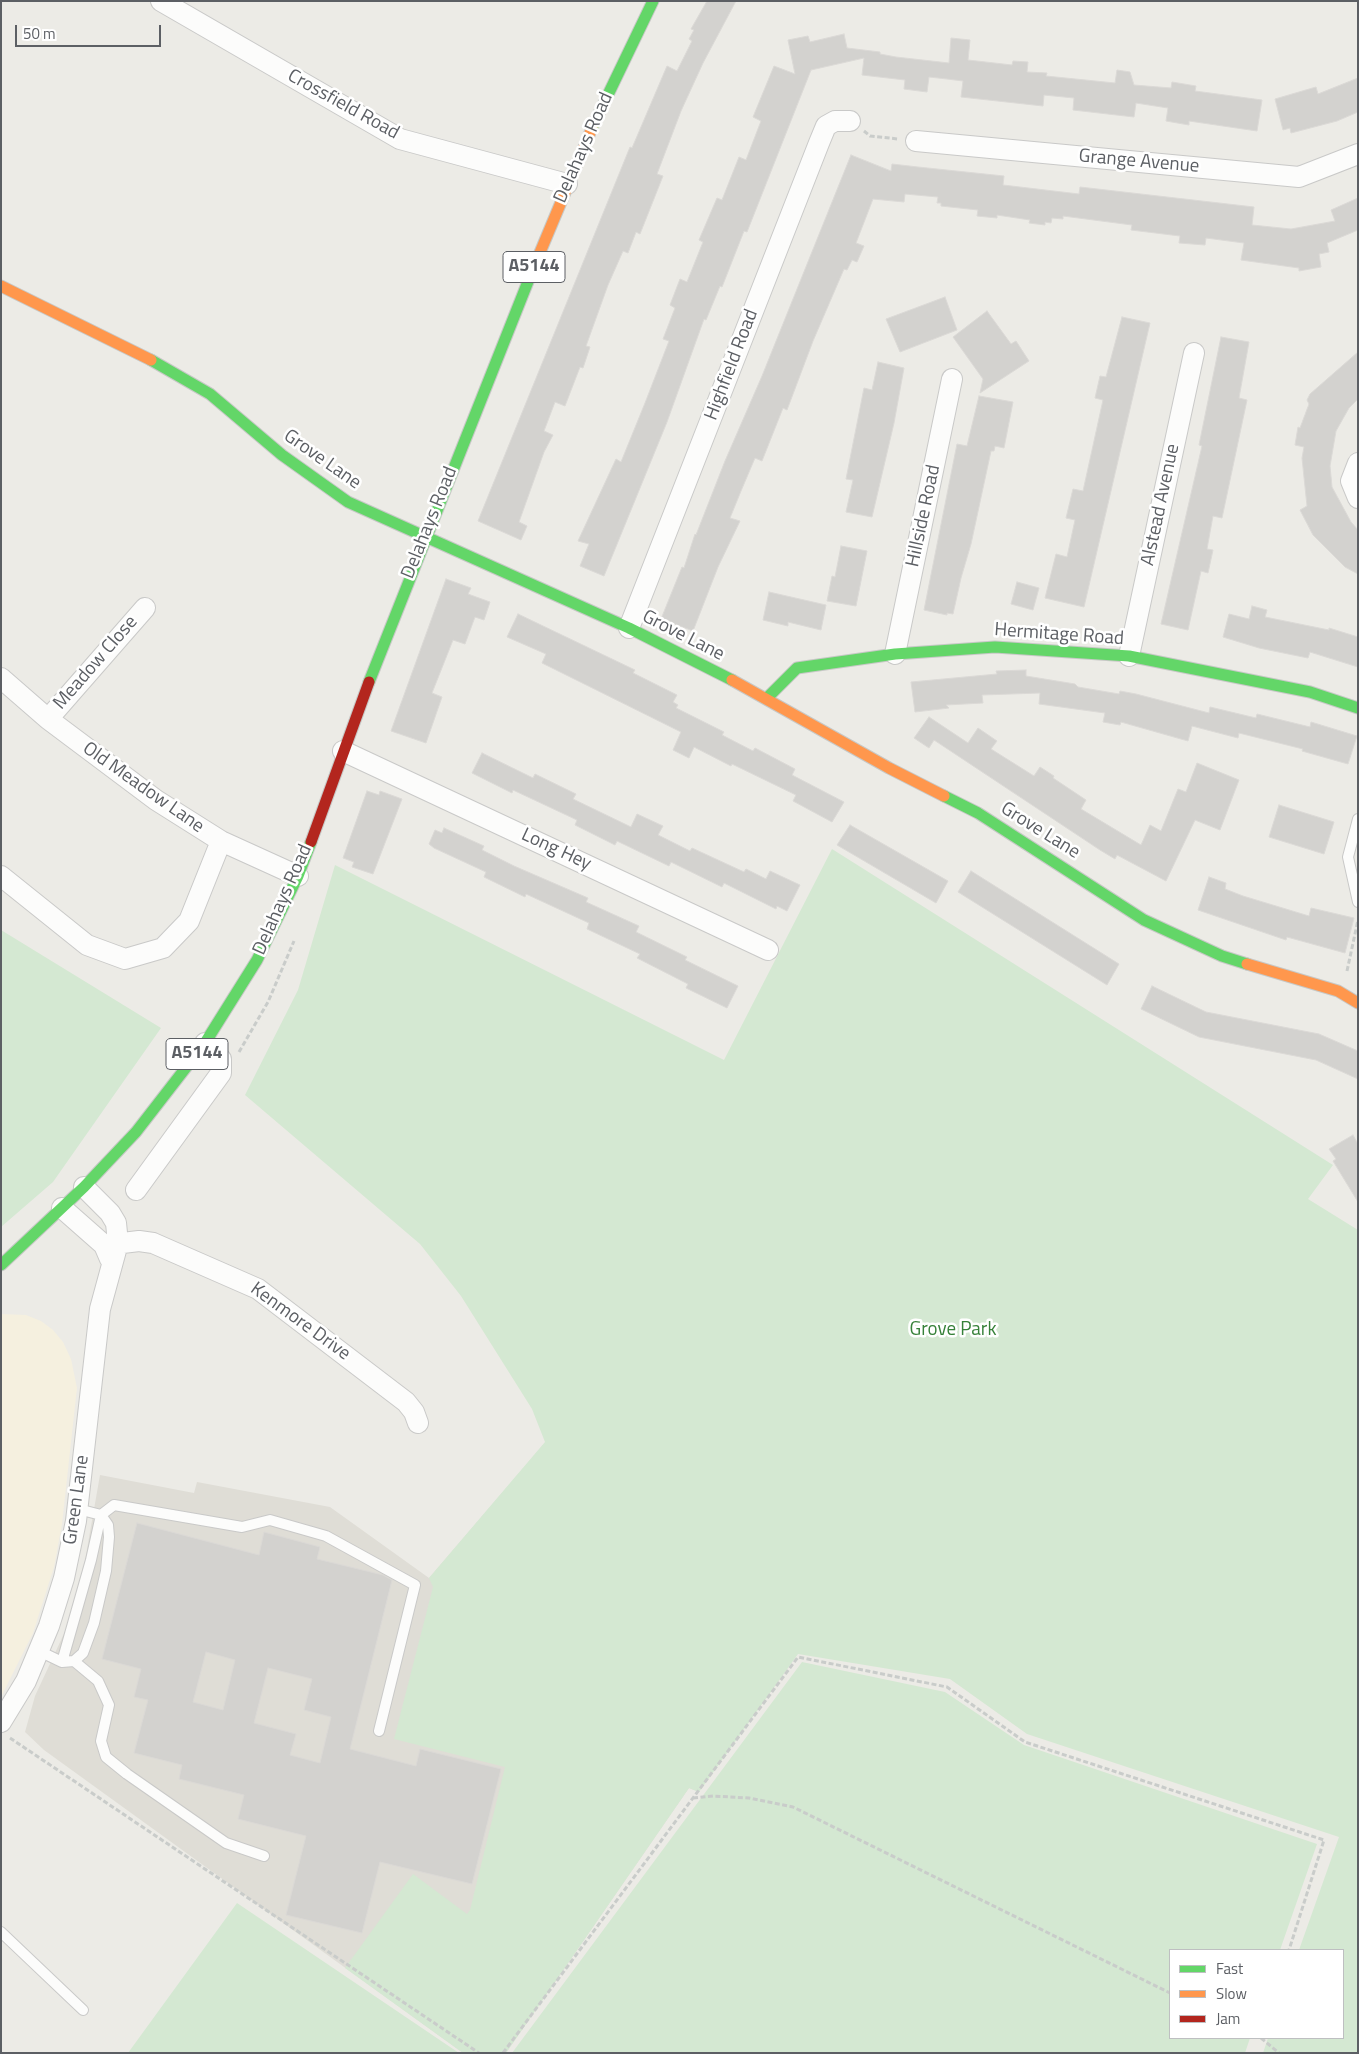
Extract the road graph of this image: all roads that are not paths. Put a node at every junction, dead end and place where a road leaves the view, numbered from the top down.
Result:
1 (162, 1) edge
2 (654, 1) edge
3 (850, 121) road end
4 (916, 141) road end
5 (1358, 154) edge
6 (567, 184) junction
7 (1, 286) edge
8 (1194, 353) dead end
9 (952, 379) dead end
10 (1358, 463) edge
11 (1358, 498) edge
12 (425, 536) junction
13 (145, 608) dead end
14 (629, 628) junction
15 (895, 654) junction
16 (1129, 656) junction
17 (1, 678) edge
18 (767, 698) junction
19 (1358, 708) edge
20 (48, 719) junction
21 (343, 750) junction
22 (1358, 819) edge
23 (220, 842) junction
24 (1, 876) edge
25 (298, 876) junction
26 (1358, 902) edge
27 (768, 950) dead end
28 (1358, 1003) edge
29 (205, 1043) junction
30 (84, 1187) junction
31 (136, 1190) dead end
32 (62, 1208) junction
33 (111, 1244) junction
34 (1, 1266) edge
35 (418, 1423) dead end
36 (78, 1509) junction
37 (101, 1515) junction
38 (39, 1651) junction
39 (74, 1661) junction
40 (62, 1662) junction
41 (5, 1730) edge
42 (379, 1731) dead end
43 (264, 1856) dead end
44 (1, 1932) edge
45 (83, 2010) dead end

1 - 6 street, Crossfield Road
2 - 6 street, Delahays Road / A5144
3 - 14 street, Highfield Road
4 - 5 street, Grange Avenue
6 - 12 street, Delahays Road / A5144
7 - 12 street, Grove Lane
8 - 16 street, Alstead Avenue
9 - 15 street, Hillside Road
10 - 11 street
12 - 14 street, Grove Lane
12 - 21 street, Delahays Road / A5144
13 - 20 street, Meadow Close
14 - 18 street, Grove Lane
15 - 16 street, Hermitage Road
15 - 18 street, Hermitage Road
16 - 19 street, Hermitage Road
17 - 20 street, Old Meadow Lane
18 - 28 street, Grove Lane
20 - 23 street, Old Meadow Lane
21 - 25 street, Delahays Road / A5144
21 - 27 street, Long Hey
22 - 26 lane
23 - 24 street
23 - 25 street, Old Meadow Lane
25 - 29 street, Delahays Road / A5144
29 - 30 street, Delahays Road / A5144
29 - 31 street
30 - 32 street, Delahays Road / A5144
30 - 33 street, Green Lane
32 - 33 street
32 - 34 street, A5144
33 - 35 street, Kenmore Drive
33 - 36 street, Green Lane
36 - 37 lane
36 - 38 street, Green Lane
37 - 39 lane
37 - 40 lane
37 - 42 lane
38 - 40 lane
38 - 41 street, Green Lane
39 - 40 lane
39 - 43 lane
44 - 45 lane

